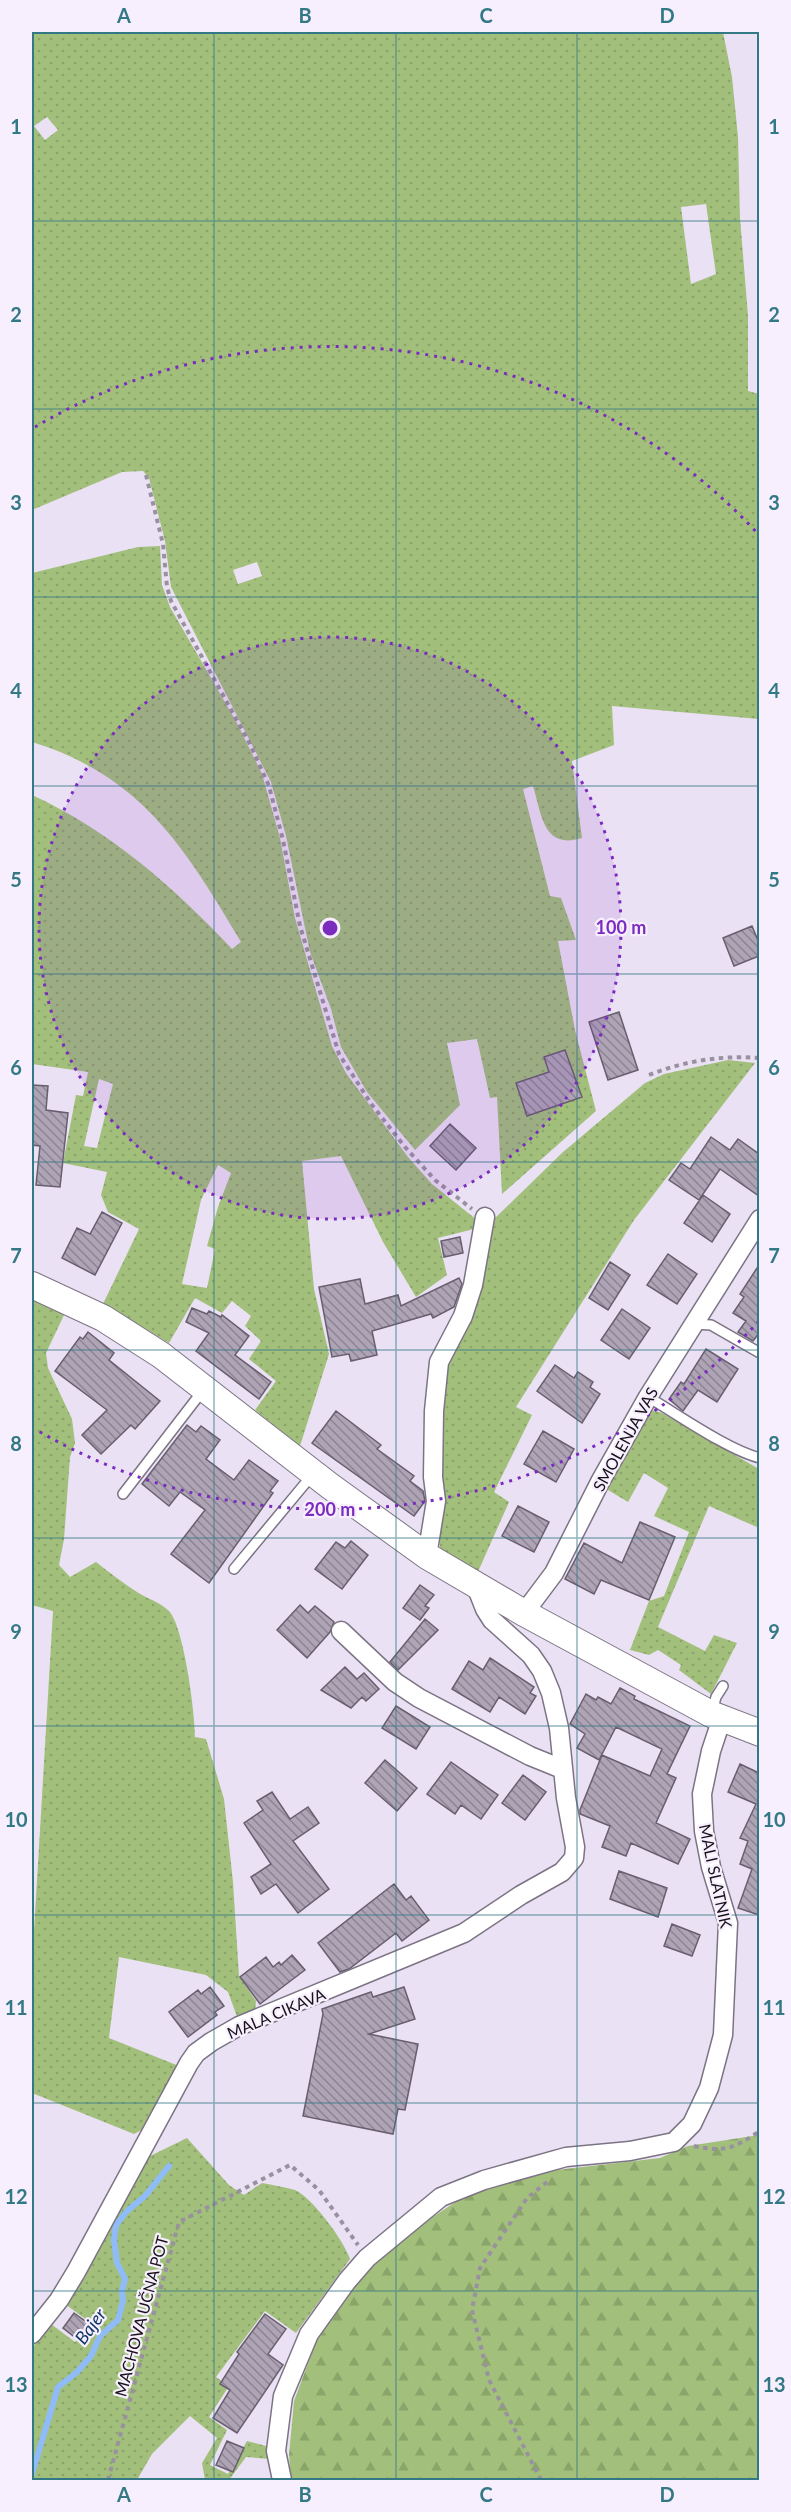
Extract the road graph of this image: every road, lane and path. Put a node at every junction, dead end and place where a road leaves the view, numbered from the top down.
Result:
1 (146, 475) dead end
2 (759, 1058) edge
3 (649, 1075) dead end
4 (484, 1217) joint
5 (759, 1219) edge
6 (32, 1285) edge
7 (694, 1324) junction
8 (759, 1353) edge
9 (204, 1388) junction
10 (648, 1397) junction
11 (759, 1458) edge
12 (314, 1473) junction
13 (123, 1494) dead end
14 (427, 1556) junction
15 (234, 1569) dead end
16 (476, 1586) junction
17 (524, 1613) junction
18 (341, 1631) dead end
19 (723, 1686) dead end
20 (716, 1716) junction
21 (759, 1732) edge
22 (562, 1768) junction
23 (759, 2131) edge
24 (674, 2142) junction
25 (566, 2157) junction
26 (367, 2258) junction
27 (32, 2334) edge
28 (108, 2481) edge
29 (282, 2481) edge
30 (541, 2481) edge

1 - 4 path
2 - 3 path
4 - 14 street
5 - 7 street, SMOLENJA VAS
6 - 9 main road
7 - 8 lane
7 - 10 street, SMOLENJA VAS
9 - 12 main road
9 - 13 lane
10 - 11 lane
10 - 17 street, SMOLENJA VAS
12 - 14 main road
12 - 15 lane
14 - 16 main road
16 - 17 main road
16 - 22 street
17 - 20 main road
18 - 22 street
19 - 20 lane
20 - 21 main road
20 - 24 street, MALI SLATNIK
22 - 27 street, MALA CIKAVA
23 - 24 path
24 - 25 street
25 - 26 street
25 - 30 path
26 - 28 path, MACHOVA UČNA POT
26 - 29 street

